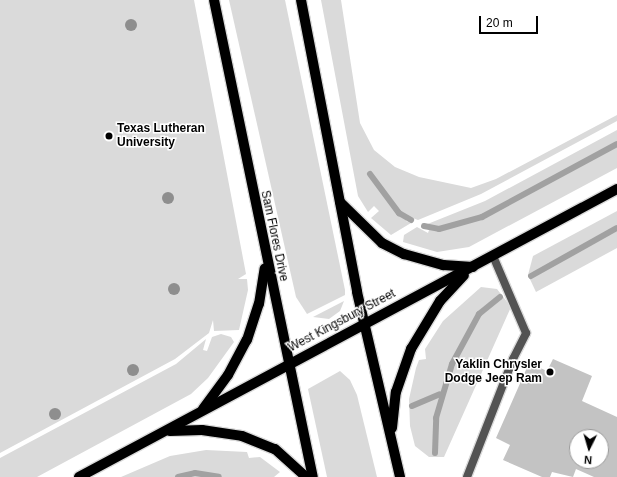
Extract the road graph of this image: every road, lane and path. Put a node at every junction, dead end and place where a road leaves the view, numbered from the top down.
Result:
1 (214, 0) edge
2 (301, 0) edge
3 (617, 189) edge
4 (339, 201) junction
5 (493, 256) junction
6 (266, 258) junction
7 (473, 267) junction
8 (364, 324) junction
9 (289, 364) junction
10 (200, 412) junction
11 (164, 431) junction
12 (391, 439) junction
13 (79, 477) edge
14 (306, 477) edge
15 (313, 477) edge
16 (400, 477) edge
17 (467, 477) edge

1 - 6 main road, Sam Flores Drive
2 - 4 main road
3 - 5 main road, West Kingsbury Street
4 - 7 main road
4 - 8 main road
5 - 7 main road, West Kingsbury Street
5 - 17 lane
6 - 9 main road, Sam Flores Drive
6 - 10 main road
7 - 8 main road, West Kingsbury Street
7 - 12 main road
8 - 9 main road, West Kingsbury Street
8 - 12 main road
9 - 10 main road, West Kingsbury Street
9 - 15 main road, Sam Flores Drive
10 - 11 main road, West Kingsbury Street
11 - 13 main road, West Kingsbury Street
11 - 14 main road
12 - 16 main road

